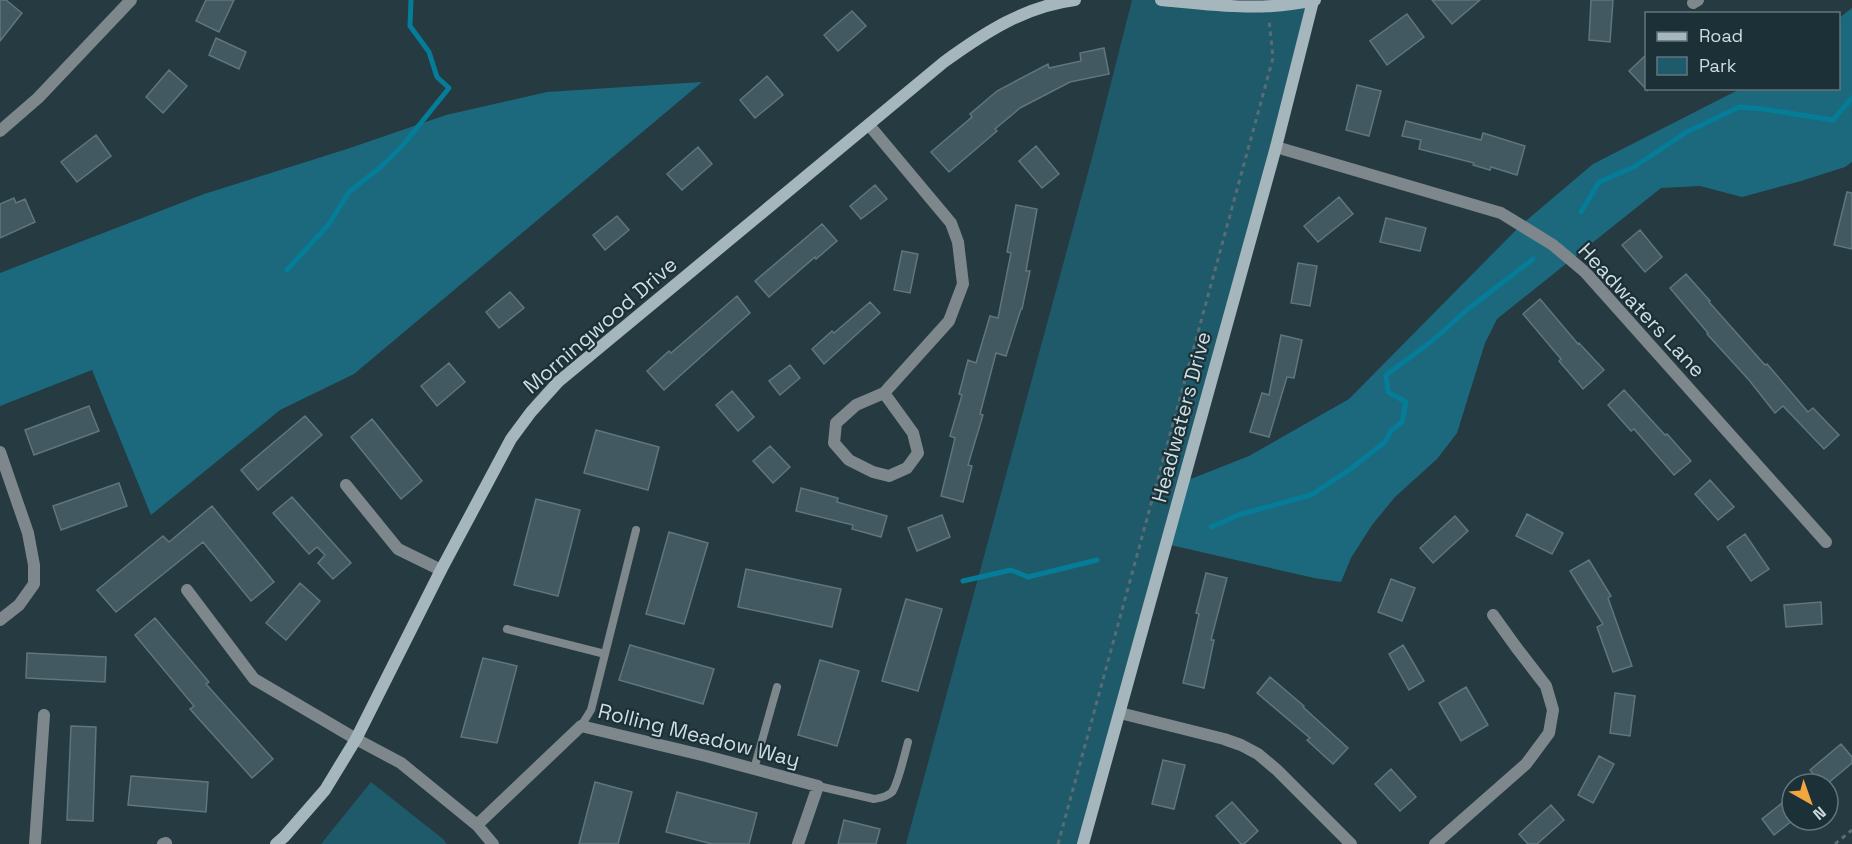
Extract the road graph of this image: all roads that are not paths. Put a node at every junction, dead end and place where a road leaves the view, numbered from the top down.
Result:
1 (130, 0) edge
2 (1075, 0) edge
3 (1161, 0) edge
4 (1314, 0) edge
5 (869, 125) junction
6 (0, 131) edge
7 (1276, 147) junction
8 (884, 393) junction
9 (0, 452) edge
10 (346, 485) dead end
11 (636, 530) dead end
12 (1826, 542) dead end
13 (441, 570) junction
14 (187, 590) dead end
15 (1493, 615) dead end
16 (0, 620) edge
17 (507, 629) dead end
18 (605, 654) junction
19 (777, 687) dead end
20 (1120, 713) junction
21 (44, 715) dead end
22 (581, 726) junction
23 (356, 739) junction
24 (908, 742) dead end
25 (754, 769) junction
26 (818, 786) junction
27 (477, 825) junction
28 (35, 844) edge
29 (276, 844) edge
30 (493, 844) edge
31 (798, 844) edge
32 (1083, 844) edge
33 (1351, 844) edge
34 (1435, 844) edge

1 - 6 street
2 - 5 street, Morningwood Drive
3 - 4 street
4 - 7 street, Headwaters Drive
5 - 8 street
5 - 13 street, Morningwood Drive
7 - 12 street, Headwaters Lane
7 - 20 street, Headwaters Drive
8 - 8 street
9 - 16 street
10 - 13 street
11 - 18 lane
13 - 23 street, Morningwood Drive
14 - 23 street
15 - 34 street
17 - 18 lane
18 - 22 lane
19 - 25 lane
20 - 32 street, Headwaters Drive
20 - 33 street
21 - 28 street
22 - 25 street, Rolling Meadow Way
22 - 27 street, Rolling Meadow Way
23 - 27 street
23 - 29 street, Morningwood Drive
24 - 26 lane
25 - 26 street, Rolling Meadow Way
26 - 31 street, Rolling Meadow Way
27 - 30 street

